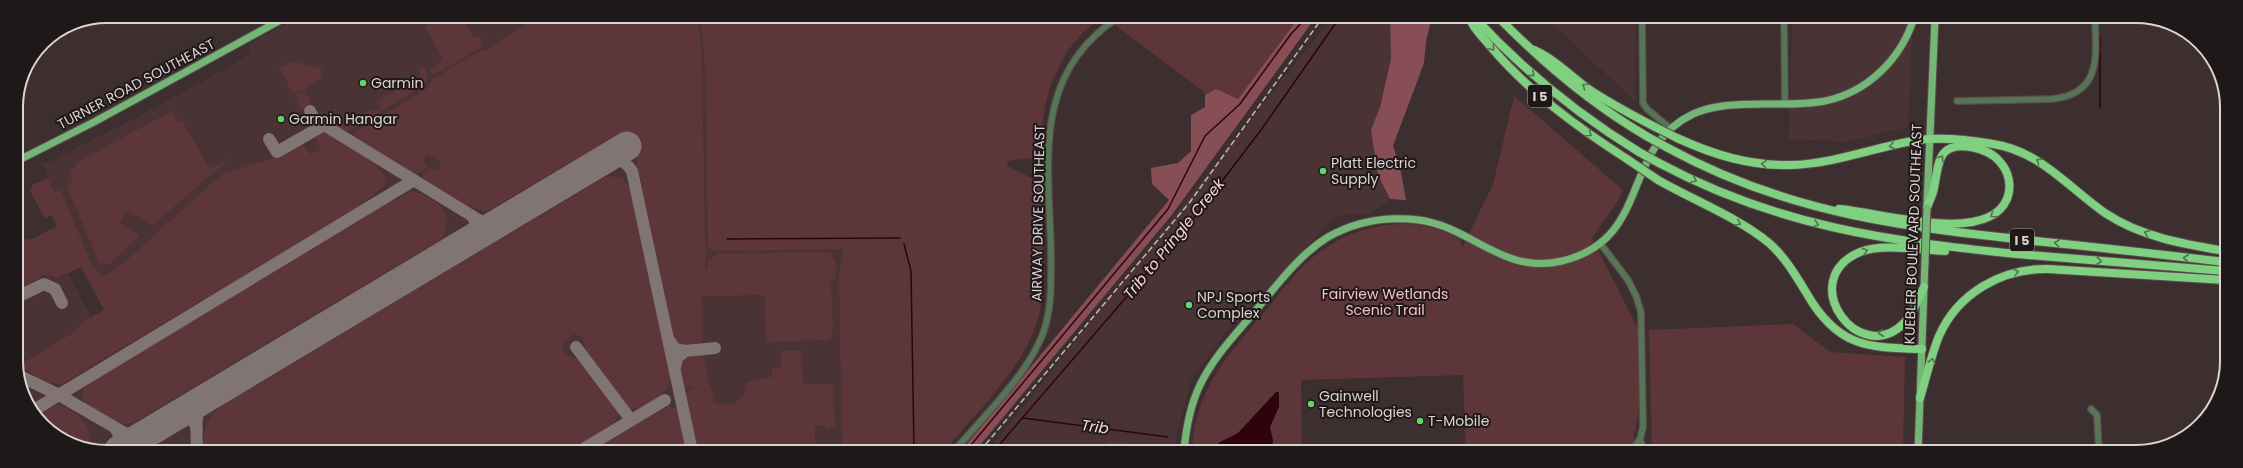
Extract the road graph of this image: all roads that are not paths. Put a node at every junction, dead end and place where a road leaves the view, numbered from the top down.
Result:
1 (275, 23) edge
2 (1111, 23) edge
3 (1472, 23) edge
4 (1480, 23) edge
5 (1504, 23) edge
6 (1642, 23) edge
7 (1784, 23) edge
8 (1912, 23) edge
9 (1935, 23) edge
10 (2095, 23) edge
11 (1528, 47) junction
12 (1957, 101) dead end
13 (1785, 104) junction
14 (1670, 128) junction
15 (1930, 139) junction
16 (23, 157) edge
17 (1821, 208) junction
18 (1927, 208) junction
19 (1600, 243) junction
20 (1967, 248) junction
21 (2220, 250) edge
22 (2220, 261) edge
23 (2220, 271) edge
24 (2220, 280) edge
25 (1924, 287) junction
26 (1922, 349) junction
27 (1920, 398) junction
28 (2091, 409) dead end
29 (1640, 440) junction
30 (959, 445) edge
31 (1184, 445) edge
32 (1636, 445) edge
33 (1642, 445) edge
34 (1918, 445) edge
35 (2099, 445) edge

1 - 16 main road, TURNER ROAD SOUTHEAST
2 - 30 street, AIRWAY DRIVE SOUTHEAST
3 -> 26 highway, I 5, bridge
4 -> 20 highway, I 5, bridge
5 - 11 highway, I 5
6 - 14 street
7 - 13 street
8 - 13 main road
9 - 15 main road, KUEBLER BOULEVARD SOUTHEAST
10 - 12 street
15 -> 11 highway, bridge
11 - 17 highway, I 5, bridge
13 - 14 main road
14 - 19 main road
15 - 18 main road, KUEBLER BOULEVARD SOUTHEAST
21 -> 15 highway
18 -> 17 highway
22 -> 17 highway, I 5
18 - 25 main road, KUEBLER BOULEVARD SOUTHEAST, bridge
19 - 29 street
19 - 31 main road
20 -> 23 highway, I 5
25 -> 20 highway
27 -> 24 highway
25 - 26 main road, KUEBLER BOULEVARD SOUTHEAST
26 - 27 main road, KUEBLER BOULEVARD SOUTHEAST
27 - 34 main road, KUEBLER BOULEVARD SOUTHEAST
28 - 35 street
29 - 32 street
29 - 33 street

